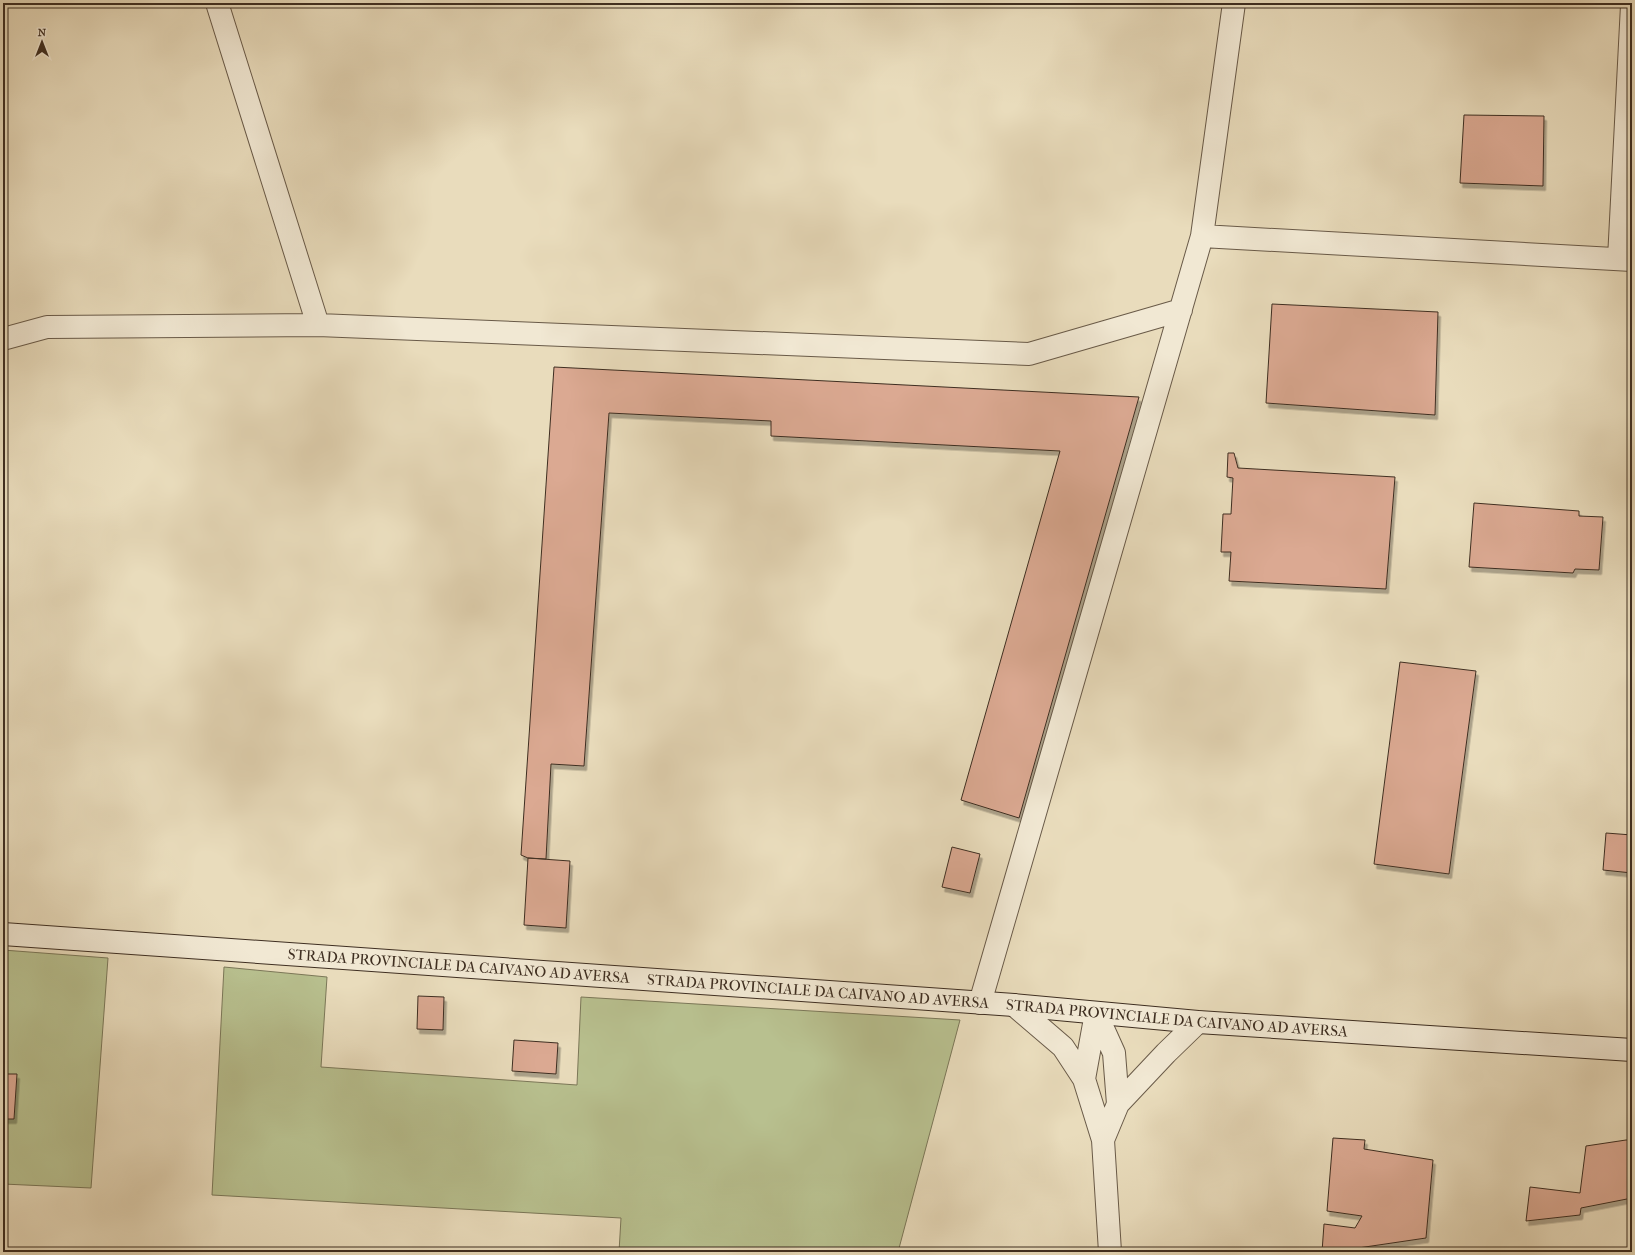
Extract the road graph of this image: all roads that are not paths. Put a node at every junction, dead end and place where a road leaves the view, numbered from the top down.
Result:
1 (217, 3) edge
2 (1234, 3) edge
3 (1632, 5) edge
4 (1202, 236) junction
5 (1626, 259) edge
6 (1181, 310) junction
7 (318, 325) junction
8 (3, 339) edge
9 (3, 934) edge
10 (980, 1003) junction
11 (1014, 1005) junction
12 (1096, 1013) junction
13 (1198, 1022) junction
14 (1632, 1050) edge
15 (1084, 1079) junction
16 (1118, 1104) junction
17 (1104, 1140) junction
18 (1110, 1252) edge

1 - 7 street
2 - 4 street
3 - 5 street
4 - 5 street
4 - 6 street
6 - 7 street
6 - 10 street
7 - 8 street
9 - 10 street, STRADA PROVINCIALE DA CAIVANO AD AVERSA
10 - 11 street, STRADA PROVINCIALE DA CAIVANO AD AVERSA
11 - 12 street, STRADA PROVINCIALE DA CAIVANO AD AVERSA
11 - 15 street
12 - 13 street, STRADA PROVINCIALE DA CAIVANO AD AVERSA
12 - 15 street
12 - 16 street
13 - 14 street, STRADA PROVINCIALE DA CAIVANO AD AVERSA
13 - 16 street
15 - 17 street
16 - 17 street
17 - 18 street

